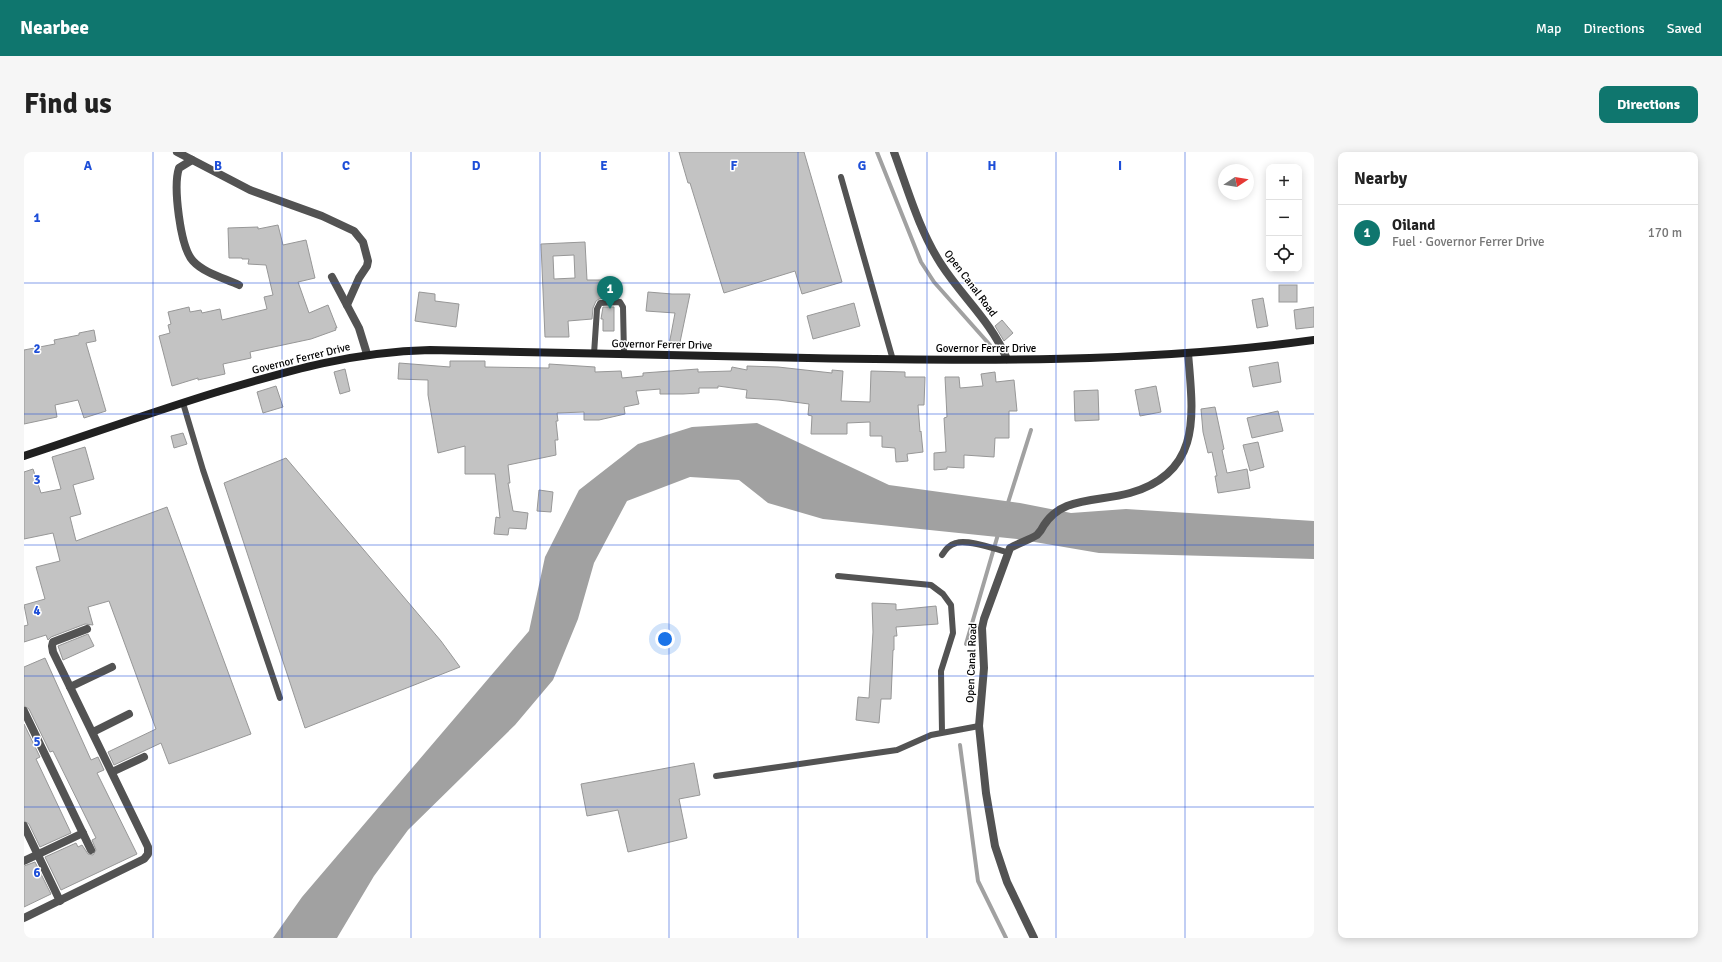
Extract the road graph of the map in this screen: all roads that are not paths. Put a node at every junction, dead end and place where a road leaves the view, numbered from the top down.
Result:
1 (177, 152) edge
2 (894, 152) edge
3 (192, 160) junction
4 (841, 177) dead end
5 (332, 277) dead end
6 (239, 285) dead end
7 (347, 305) junction
8 (1314, 340) edge
9 (1188, 353) junction
10 (367, 354) junction
11 (594, 354) junction
12 (624, 354) junction
13 (1007, 359) junction
14 (893, 360) junction
15 (183, 403) junction
16 (24, 456) edge
17 (1007, 552) junction
18 (942, 555) dead end
19 (838, 576) dead end
20 (87, 629) dead end
21 (112, 667) dead end
22 (70, 687) junction
23 (280, 698) dead end
24 (24, 711) edge
25 (129, 714) dead end
26 (979, 726) junction
27 (93, 732) junction
28 (942, 732) junction
29 (144, 757) dead end
30 (112, 772) junction
31 (716, 776) dead end
32 (24, 826) edge
33 (83, 833) junction
34 (91, 850) dead end
35 (38, 855) junction
36 (24, 861) edge
37 (60, 901) junction
38 (24, 918) edge
39 (1034, 938) edge

1 - 3 street
2 - 13 street, Open Canal Road
3 - 6 street
3 - 7 street
4 - 14 lane
5 - 7 street
7 - 10 street
8 - 9 main road, Governor Ferrer Drive
9 - 13 main road, Governor Ferrer Drive
9 - 17 street
10 - 11 main road, Governor Ferrer Drive
10 - 15 main road, Governor Ferrer Drive
11 - 12 main road, Governor Ferrer Drive
11 - 12 lane
12 - 14 main road, Governor Ferrer Drive
13 - 14 main road, Governor Ferrer Drive
15 - 16 main road, Governor Ferrer Drive
15 - 23 lane
17 - 18 lane
17 - 26 street, Open Canal Road
19 - 28 lane
20 - 22 street
21 - 22 street
22 - 27 street
24 - 33 street
25 - 27 street
26 - 28 lane
26 - 39 street, Open Canal Road
27 - 30 street
28 - 31 lane
29 - 30 street
30 - 37 street
32 - 35 street
33 - 34 street
33 - 35 street
35 - 36 street
35 - 37 street
37 - 38 street

